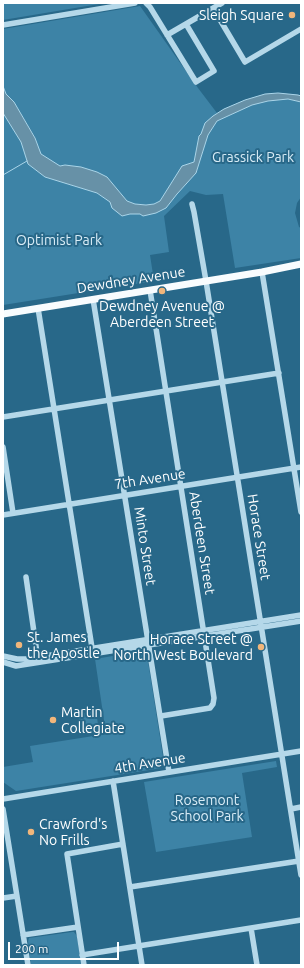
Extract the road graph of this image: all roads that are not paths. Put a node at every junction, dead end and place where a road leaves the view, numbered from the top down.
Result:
1 (135, 3) edge
2 (146, 3) edge
3 (222, 3) edge
4 (212, 8) junction
5 (186, 24) junction
6 (3, 25) edge
7 (301, 29) edge
8 (167, 35) junction
9 (192, 204) dead end
10 (301, 264) edge
11 (301, 269) edge
12 (262, 272) junction
13 (206, 281) junction
14 (150, 290) junction
15 (93, 299) junction
16 (38, 308) junction
17 (3, 314) edge
18 (279, 373) junction
19 (222, 382) junction
20 (166, 391) junction
21 (109, 400) junction
22 (54, 409) junction
23 (3, 417) edge
24 (3, 447) edge
25 (301, 467) edge
26 (294, 468) junction
27 (238, 477) junction
28 (180, 486) junction
29 (125, 495) junction
30 (69, 504) junction
31 (301, 512) edge
32 (13, 513) junction
33 (3, 515) edge
34 (26, 577) dead end
35 (301, 615) edge
36 (301, 621) edge
37 (261, 625) junction
38 (204, 634) junction
39 (148, 642) junction
40 (92, 651) junction
41 (3, 656) edge
42 (38, 660) junction
43 (3, 662) edge
44 (161, 716) junction
45 (301, 751) edge
46 (282, 755) junction
47 (169, 772) junction
48 (113, 781) junction
49 (3, 799) edge
50 (301, 807) edge
51 (3, 809) edge
52 (291, 809) junction
53 (123, 844) junction
54 (299, 861) junction
55 (301, 875) edge
56 (130, 887) junction
57 (17, 896) junction
58 (3, 898) edge
59 (301, 920) edge
60 (78, 927) junction
61 (251, 928) junction
62 (23, 935) junction
63 (139, 945) junction
64 (82, 955) junction
65 (28, 965) edge
66 (84, 965) edge
67 (142, 965) edge
68 (257, 965) edge

1 - 6 street
2 - 8 street
3 - 4 street
4 - 5 street
4 - 7 street
5 - 8 street
5 - 8 street
9 - 13 street, Horace Street
10 - 12 main road, Dewdney Avenue
11 - 12 main road, Dewdney Avenue
12 - 13 main road, Dewdney Avenue
12 - 18 street
13 - 14 main road, Dewdney Avenue
13 - 19 street, Horace Street
14 - 15 main road, Dewdney Avenue
14 - 20 street, Aberdeen Street
15 - 16 main road, Dewdney Avenue
15 - 21 street, Minto Street
16 - 17 main road, Dewdney Avenue
16 - 22 street
18 - 19 street
18 - 26 street
19 - 20 street
19 - 27 street, Horace Street
20 - 21 street
20 - 28 street, Aberdeen Street
21 - 22 street
21 - 29 street, Minto Street
22 - 23 street
22 - 30 street
24 - 32 street
25 - 26 street, 7th Avenue
26 - 27 street, 7th Avenue
26 - 31 street
27 - 28 street, 7th Avenue
27 - 37 street, Horace Street
28 - 29 street, 7th Avenue
28 - 38 street, Aberdeen Street
29 - 30 street, 7th Avenue
29 - 39 street, Minto Street
30 - 32 street, 7th Avenue
30 - 40 street
32 - 33 street, 7th Avenue
34 - 42 street
35 - 37 street
36 - 37 street
37 - 38 street
37 - 46 street, Horace Street
38 - 39 street
38 - 44 street, Aberdeen Street
39 - 40 street
39 - 44 street, Minto Street
40 - 42 street
41 - 42 street
42 - 43 street
44 - 47 street, Minto Street
45 - 46 street, 4th Avenue
46 - 47 street, 4th Avenue
46 - 52 street, Horace Street
47 - 48 street, 4th Avenue
48 - 49 street, 4th Avenue
48 - 53 street
50 - 52 street
51 - 57 street
52 - 54 street, Horace Street
53 - 56 street
53 - 60 street
54 - 55 street, Horace Street
54 - 56 street
56 - 63 street
57 - 58 street
57 - 62 street
59 - 61 street
60 - 62 street
60 - 64 street
61 - 63 street
61 - 68 street
62 - 65 street
63 - 64 street
63 - 67 street
64 - 66 street

